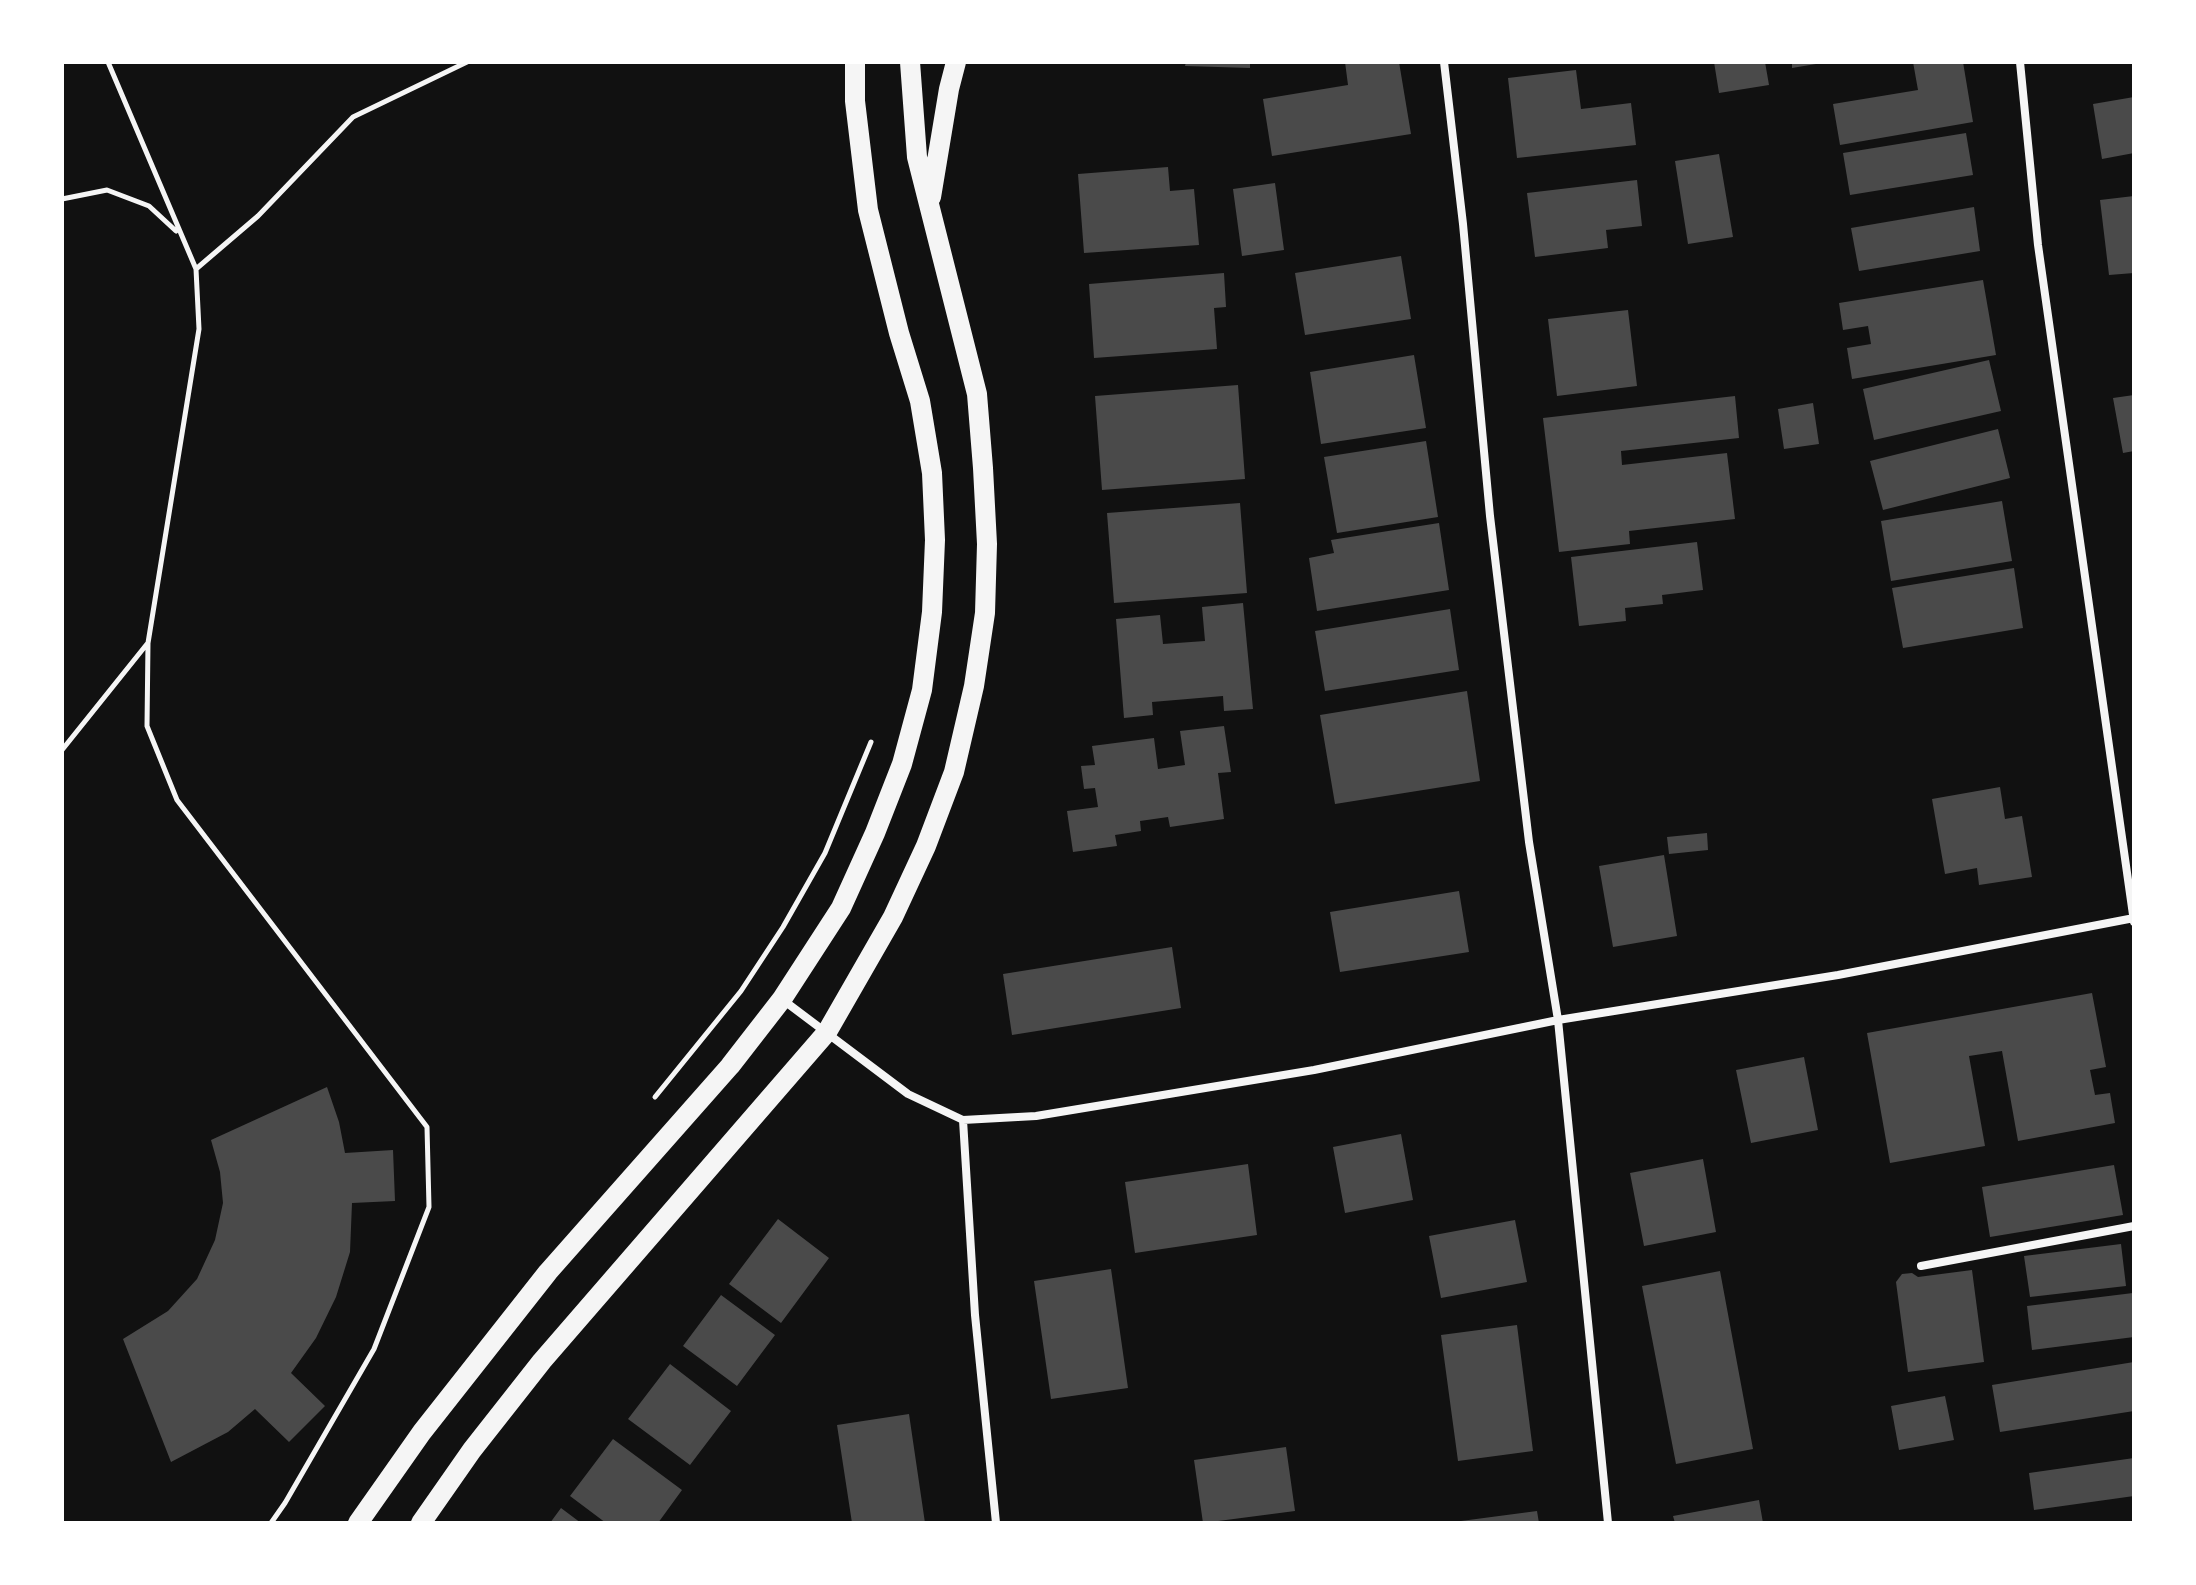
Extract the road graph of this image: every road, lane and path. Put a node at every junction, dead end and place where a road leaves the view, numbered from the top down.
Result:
1 (108, 62) edge
2 (467, 62) edge
3 (855, 62) edge
4 (910, 62) edge
5 (956, 62) edge
6 (1444, 62) edge
7 (2020, 62) edge
8 (62, 199) edge
9 (929, 209) junction
10 (180, 235) junction
11 (196, 269) junction
12 (148, 643) junction
13 (874, 736) dead end
14 (62, 750) edge
15 (2134, 920) edge
16 (782, 999) junction
17 (1558, 1020) junction
18 (827, 1032) junction
19 (650, 1102) dead end
20 (963, 1120) junction
21 (2134, 1226) edge
22 (1921, 1266) dead end
23 (271, 1523) edge
24 (358, 1523) edge
25 (421, 1523) edge
26 (996, 1523) edge
27 (1608, 1523) edge

1 - 10 path
2 - 11 path
3 - 16 main road
4 - 9 main road
5 - 9 main road
6 - 17 street
7 - 15 street
8 - 10 path
9 - 18 main road
10 - 11 path
11 - 12 path
12 - 14 path
12 - 23 path
13 - 19 path
15 - 17 street
16 - 18 street
16 - 24 main road
17 - 20 street
17 - 27 street
18 - 20 street
18 - 25 main road
20 - 26 street
21 - 22 street

